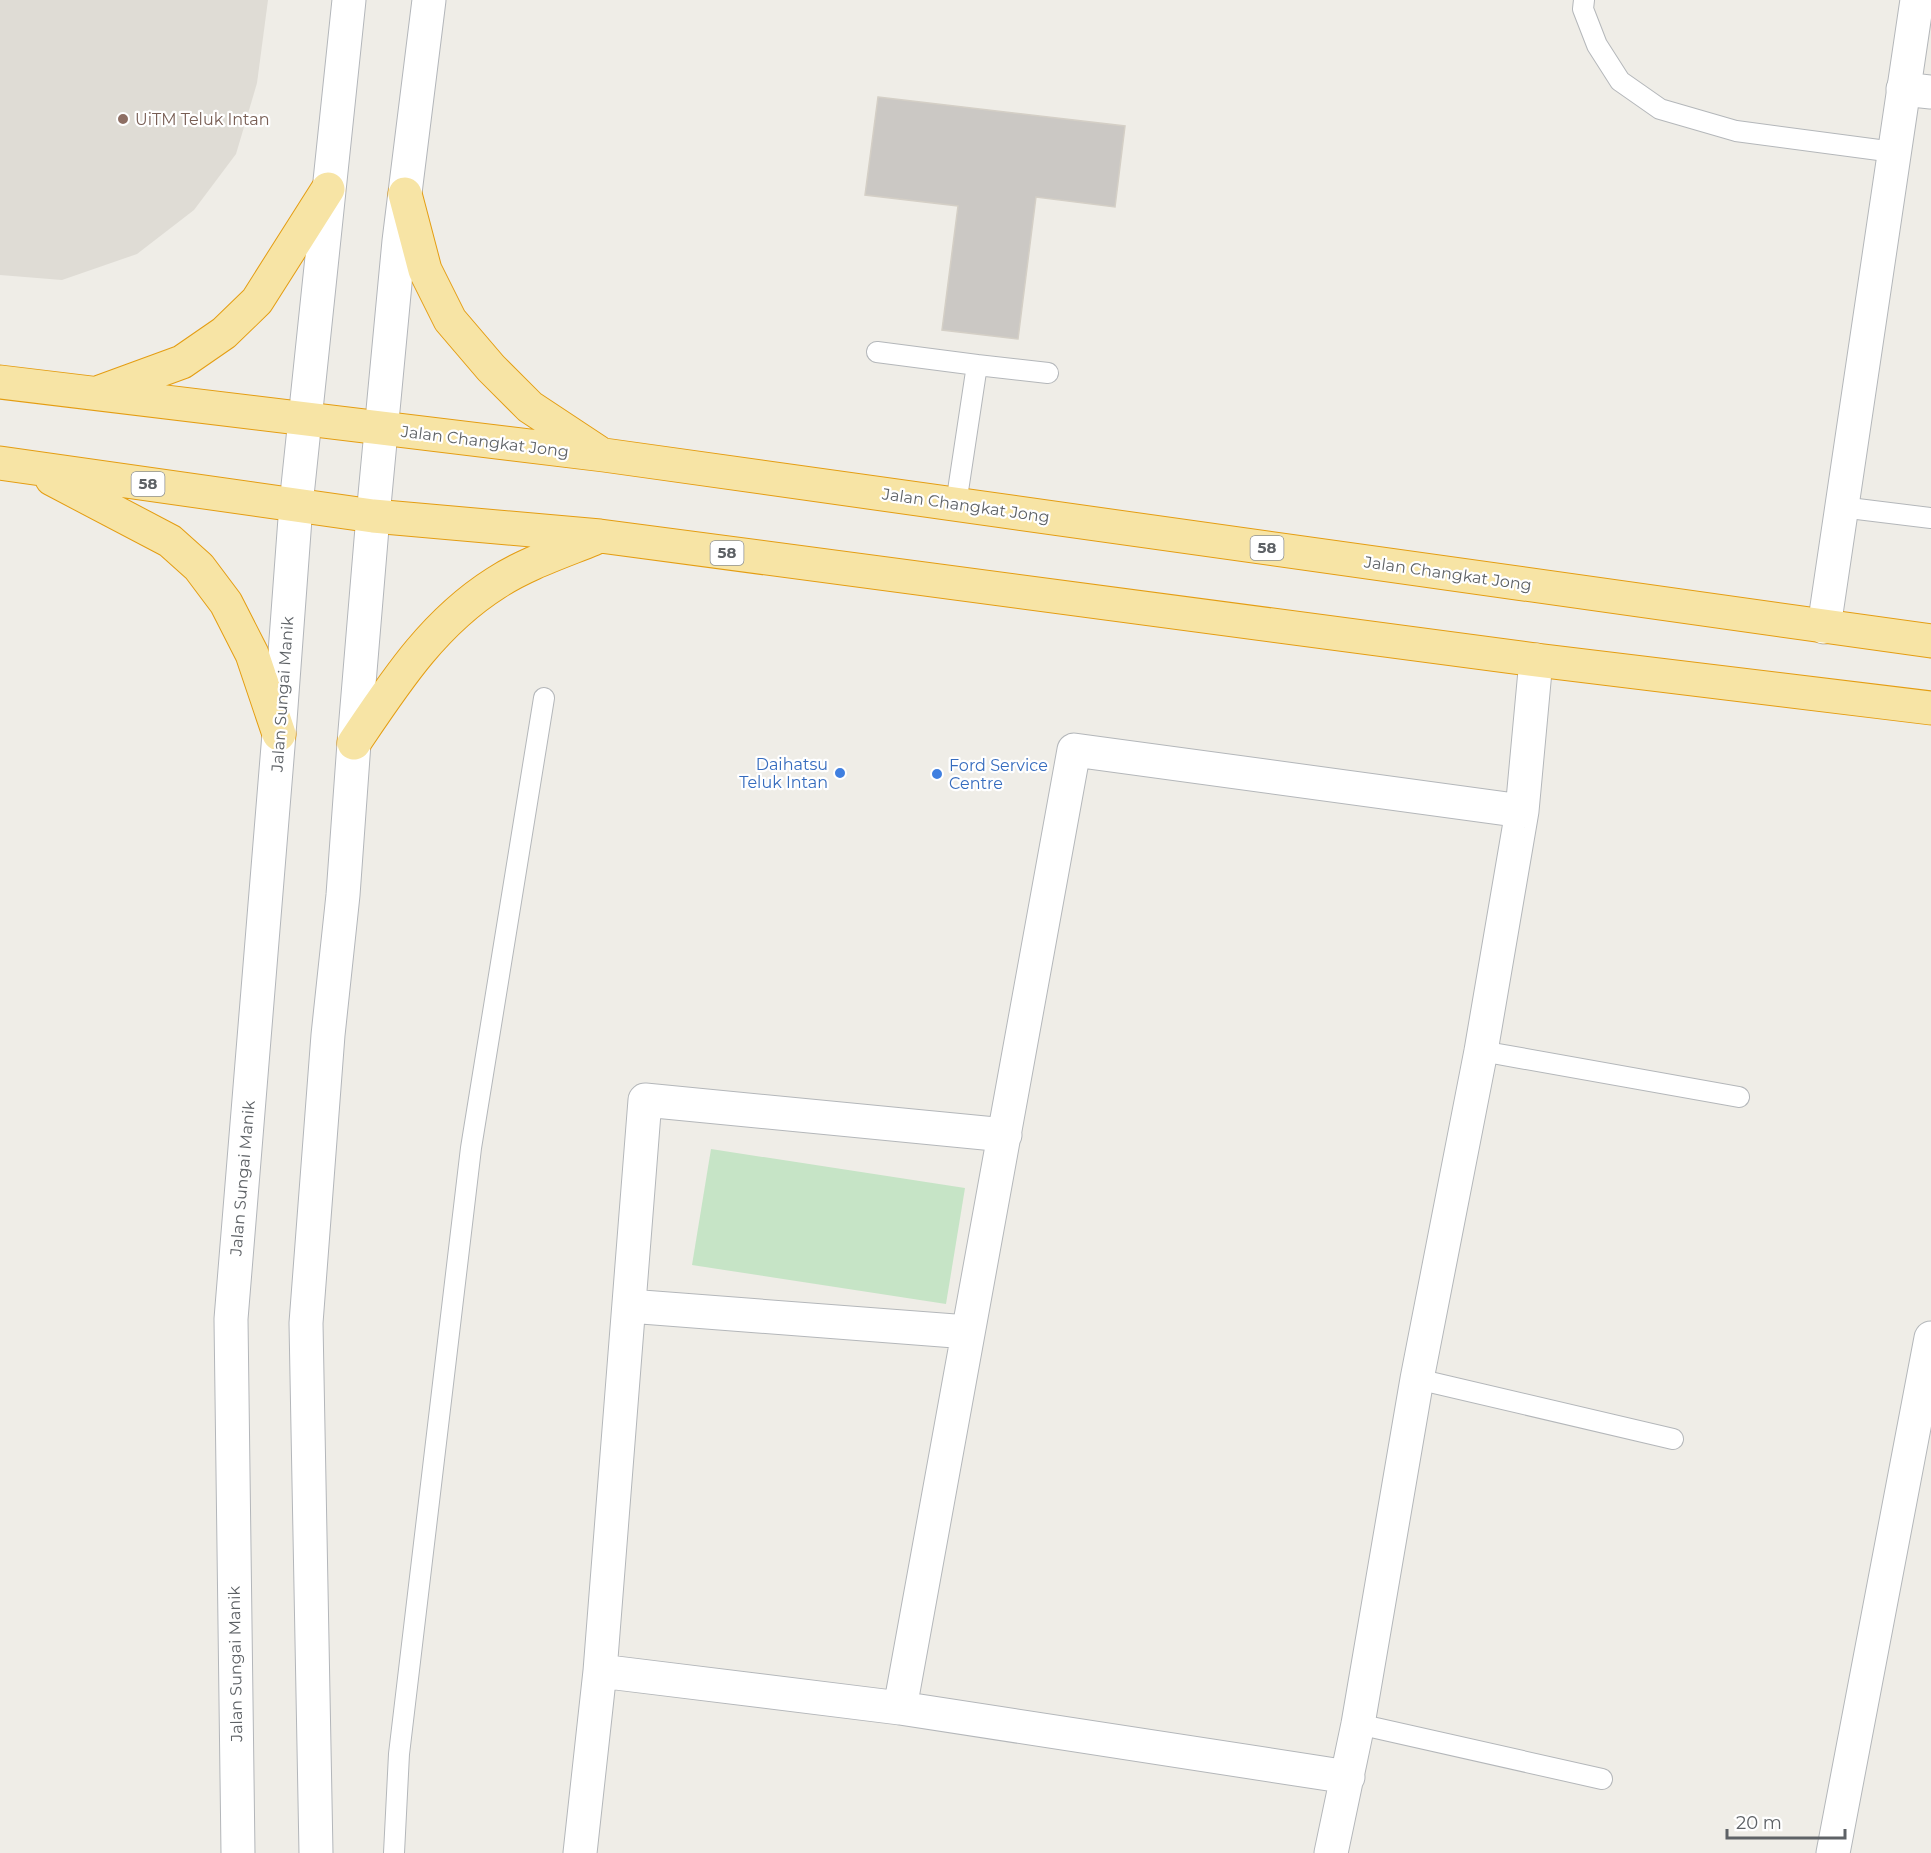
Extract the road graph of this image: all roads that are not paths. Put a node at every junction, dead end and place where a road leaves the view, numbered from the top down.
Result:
1 (349, 0) edge
2 (429, 0) edge
3 (1584, 0) edge
4 (1917, 0) edge
5 (1917, 91) edge
6 (1894, 152) junction
7 (328, 189) junction
8 (405, 194) junction
9 (877, 352) dead end
10 (976, 365) junction
11 (1048, 373) dead end
12 (0, 382) edge
13 (96, 394) junction
14 (304, 418) junction
15 (382, 429) junction
16 (604, 455) junction
17 (16, 465) edge
18 (956, 504) junction
19 (296, 505) junction
20 (1841, 507) junction
21 (373, 516) junction
22 (1931, 518) edge
23 (600, 536) junction
24 (1824, 627) junction
25 (1931, 641) edge
26 (1536, 660) junction
27 (544, 698) dead end
28 (1931, 708) edge
29 (279, 734) junction
30 (354, 743) junction
31 (1522, 811) junction
32 (1481, 1051) junction
33 (1739, 1097) dead end
34 (1005, 1135) junction
35 (629, 1306) junction
36 (968, 1332) junction
37 (1931, 1338) edge
38 (1417, 1378) junction
39 (1672, 1439) dead end
40 (600, 1671) junction
41 (900, 1708) junction
42 (1358, 1724) junction
43 (1348, 1777) junction
44 (1602, 1779) dead end
45 (238, 1853) edge
46 (316, 1853) edge
47 (394, 1853) edge
48 (580, 1853) edge
49 (1331, 1853) edge
50 (1833, 1853) edge

1 - 7 street, Jalan Sungai Manik
2 - 8 street
3 - 6 lane
4 - 5 street
5 - 6 street
6 - 20 street
7 - 13 highway
7 - 14 street, Jalan Sungai Manik
8 - 15 street
8 - 16 highway
9 - 10 lane
10 - 11 lane
10 - 18 lane
12 - 13 highway, Jalan Changkat Jong / 58
13 - 14 highway, Jalan Changkat Jong / 58
14 - 15 highway, Jalan Changkat Jong / 58
14 - 19 street, Jalan Sungai Manik
15 - 16 highway, Jalan Changkat Jong / 58
15 - 21 street
16 - 18 highway, Jalan Changkat Jong / 58
17 - 19 highway, 58
17 - 29 highway
18 - 24 highway, Jalan Changkat Jong / 58
19 - 21 highway, 58
19 - 29 street, Jalan Sungai Manik
20 - 22 lane
20 - 24 street
21 - 23 highway, 58
21 - 30 street
23 - 26 highway, 58
23 - 30 highway
24 - 25 highway, Jalan Changkat Jong / 58
26 - 28 highway, 58
26 - 31 street
27 - 47 lane
29 - 45 street, Jalan Sungai Manik
30 - 46 street
31 - 32 street
31 - 34 street
32 - 33 lane
32 - 38 street
34 - 35 street
34 - 36 street
35 - 36 street
35 - 40 street
36 - 41 street
37 - 50 street
38 - 39 lane
38 - 42 street
40 - 41 street
40 - 48 street
41 - 43 street
42 - 43 street
42 - 44 lane
43 - 49 street

